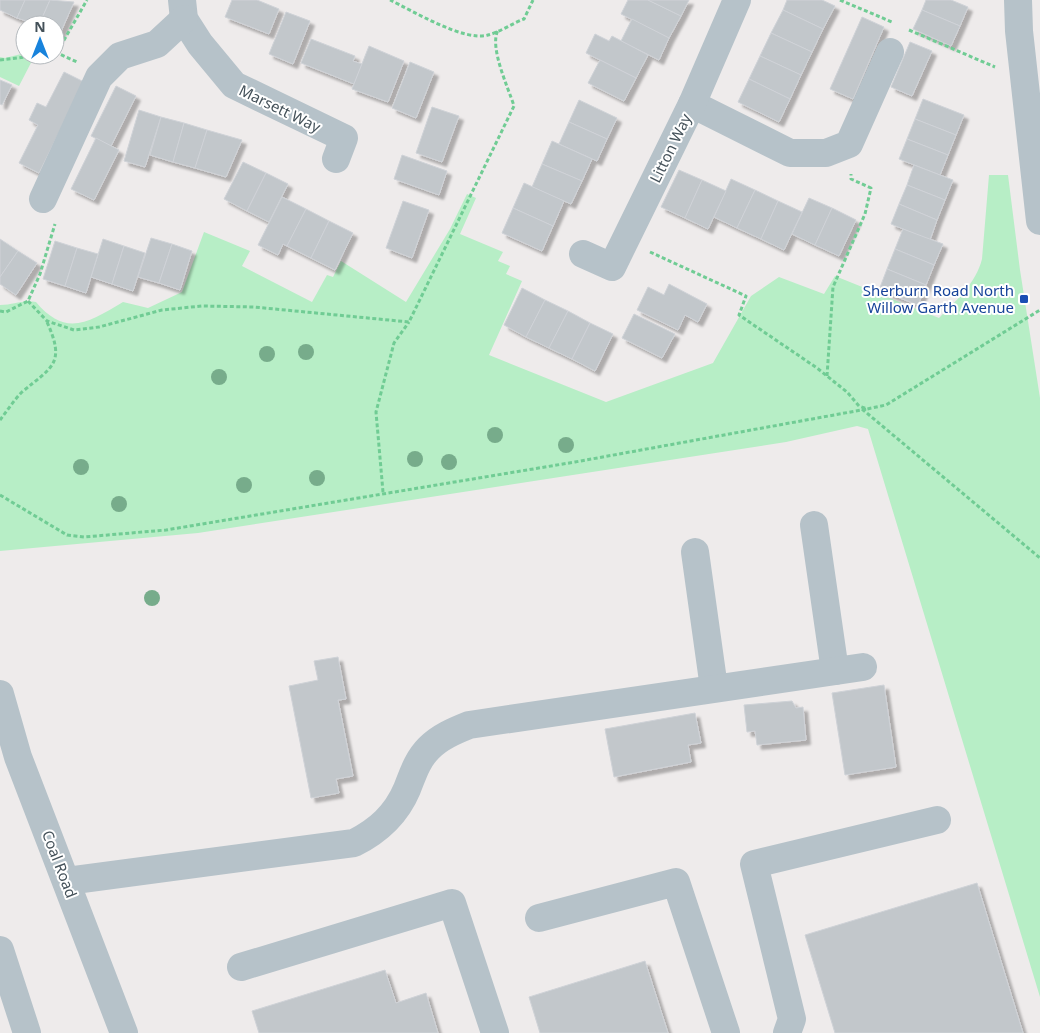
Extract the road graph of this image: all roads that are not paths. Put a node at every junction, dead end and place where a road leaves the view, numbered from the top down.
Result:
1 (737, 0) edge
2 (1018, 0) edge
3 (183, 9) edge
4 (890, 52) dead end
5 (692, 104) junction
6 (336, 159) dead end
7 (47, 191) road end
8 (1040, 221) edge
9 (583, 254) dead end
10 (814, 525) dead end
11 (695, 552) dead end
12 (864, 667) dead end
13 (835, 671) junction
14 (714, 688) junction
15 (2, 706) edge
16 (937, 820) dead end
17 (67, 881) junction
18 (540, 918) dead end
19 (0, 950) edge
20 (241, 967) dead end
21 (27, 1033) edge
22 (124, 1033) edge
23 (495, 1033) edge
24 (726, 1033) edge
25 (787, 1033) edge

1 - 5 street, Litton Way
2 - 8 street
3 - 6 street, Marsett Way
3 - 7 street
4 - 5 street
5 - 9 street, Litton Way
10 - 13 street
11 - 14 street
12 - 13 street
13 - 14 street
14 - 17 street
15 - 17 street, Coal Road
16 - 25 street
17 - 22 street, Coal Road
18 - 24 street
19 - 21 street
20 - 23 street

